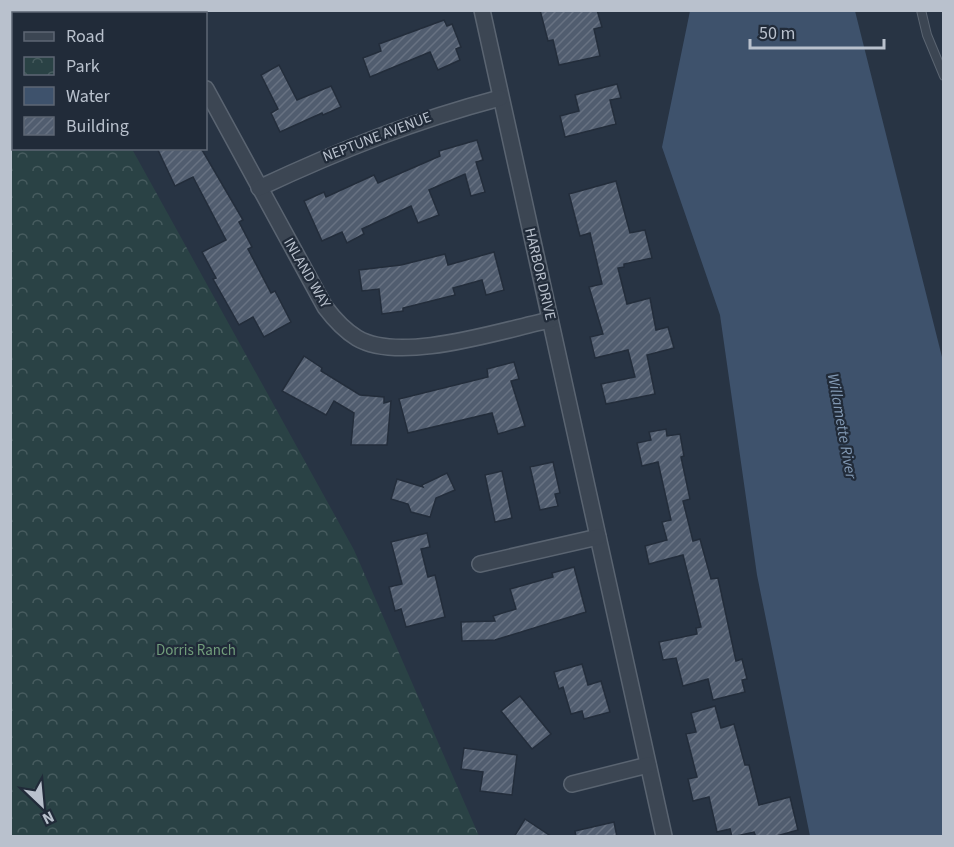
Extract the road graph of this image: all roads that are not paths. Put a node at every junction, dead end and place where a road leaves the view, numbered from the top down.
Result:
1 (482, 10) edge
2 (921, 10) edge
3 (944, 76) edge
4 (207, 91) edge
5 (500, 98) junction
6 (259, 188) junction
7 (550, 320) junction
8 (598, 537) junction
9 (480, 564) dead end
10 (648, 765) junction
11 (572, 784) dead end
12 (664, 837) edge

1 - 5 street, HARBOR DRIVE
2 - 3 lane
4 - 6 street, INLAND WAY
5 - 6 street, NEPTUNE AVENUE
5 - 7 street, HARBOR DRIVE
6 - 7 street, INLAND WAY
7 - 8 street, HARBOR DRIVE
8 - 9 street
8 - 10 street, HARBOR DRIVE
10 - 11 street
10 - 12 street, HARBOR DRIVE

